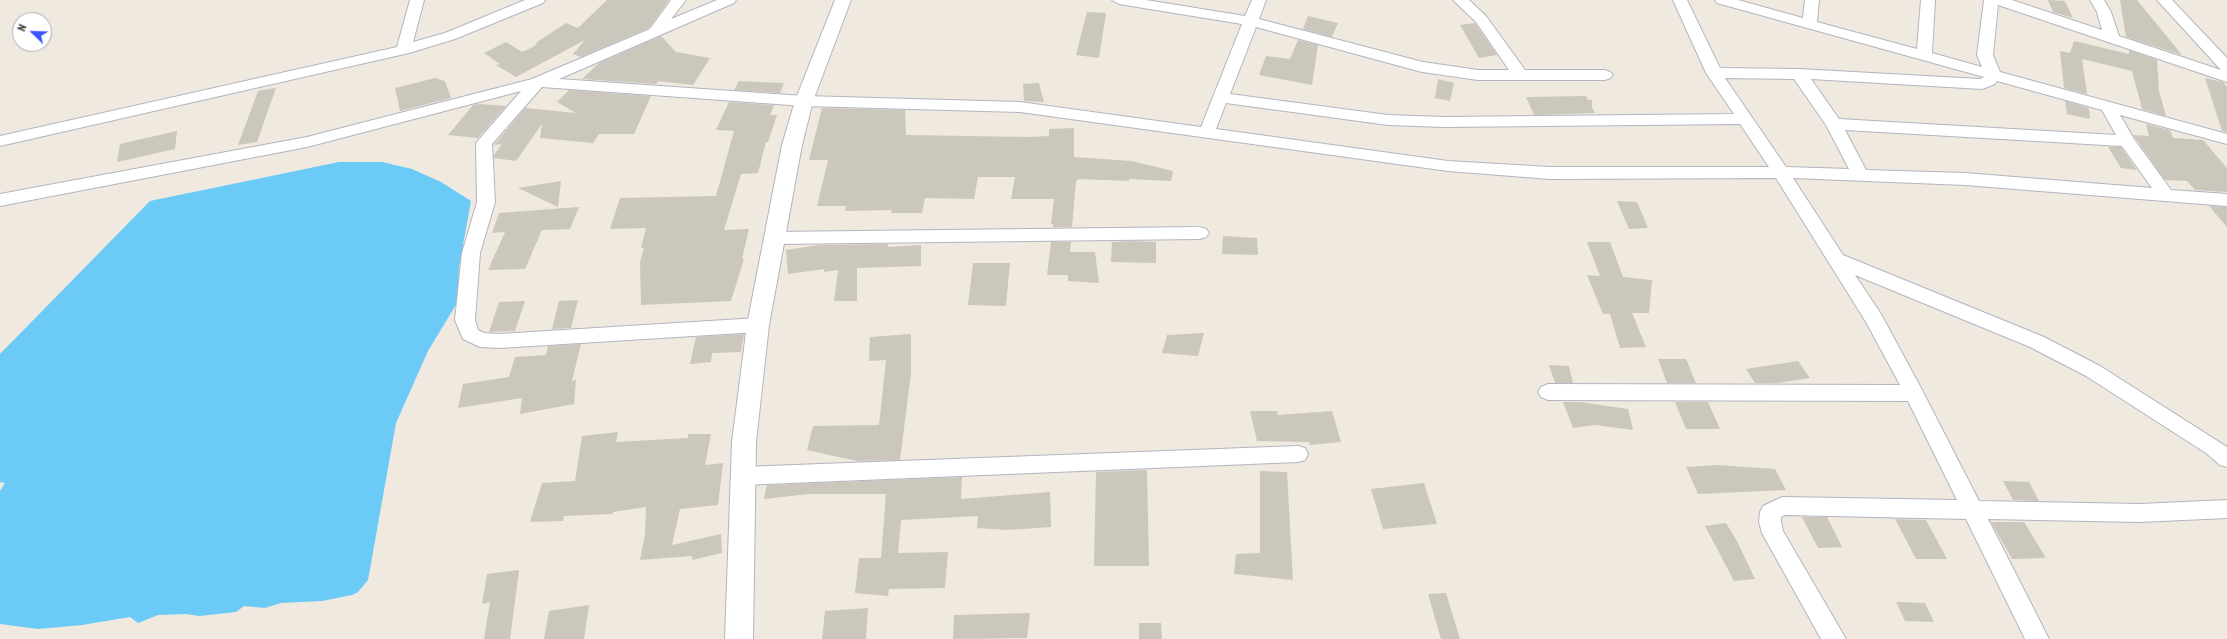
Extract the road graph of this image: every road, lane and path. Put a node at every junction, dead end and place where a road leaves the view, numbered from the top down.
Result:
1 (417, 0) edge
2 (538, 0) edge
3 (679, 0) edge
4 (730, 0) edge
5 (843, 0) edge
6 (1119, 0) edge
7 (1259, 0) edge
8 (1460, 0) edge
9 (1680, 0) edge
10 (1722, 0) edge
11 (1812, 0) edge
12 (1928, 0) edge
13 (1991, 0) edge
14 (1998, 0) edge
15 (2097, 0) edge
16 (2164, 0) edge
17 (1744, 3) edge
18 (1250, 21) junction
19 (1810, 23) junction
20 (655, 30) junction
21 (2112, 38) junction
22 (404, 50) junction
23 (1924, 55) junction
24 (2227, 67) edge
25 (1714, 73) junction
26 (1799, 74) junction
27 (1992, 74) junction
28 (1605, 75) dead end
29 (1522, 76) junction
30 (2227, 77) edge
31 (538, 82) junction
32 (1220, 96) junction
33 (804, 101) junction
34 (2107, 105) junction
35 (1745, 119) junction
36 (1834, 124) junction
37 (1206, 134) junction
38 (2227, 138) edge
39 (2127, 141) junction
40 (0, 142) edge
41 (1781, 172) junction
42 (1860, 175) junction
43 (2165, 194) junction
44 (0, 200) edge
45 (2227, 200) edge
46 (1200, 233) dead end
47 (774, 238) junction
48 (1837, 260) junction
49 (758, 326) junction
50 (1548, 392) dead end
51 (1914, 393) junction
52 (1298, 454) dead end
53 (2227, 459) edge
54 (742, 476) junction
55 (1972, 509) junction
56 (2227, 509) edge
57 (739, 639) edge
58 (1834, 639) edge
59 (2037, 639) edge

1 - 22 street
2 - 22 street
3 - 20 street
4 - 20 street
5 - 33 street
6 - 18 street
7 - 18 street
8 - 29 street
9 - 25 street
10 - 17 street
11 - 19 street
12 - 23 street
13 - 27 street
14 - 21 street
15 - 21 street
16 - 24 street
17 - 19 street
18 - 29 street
18 - 32 street
19 - 23 street
20 - 31 street
21 - 30 street
22 - 40 street
23 - 27 street
25 - 26 street
25 - 35 street
26 - 27 street
26 - 36 street
27 - 34 street
28 - 29 street
31 - 33 street
31 - 44 street
31 - 49 street
32 - 35 street
32 - 37 street
33 - 37 street
33 - 47 street
34 - 38 street
34 - 39 street
35 - 41 street
36 - 39 street
36 - 42 street
37 - 41 street
39 - 43 street
41 - 42 street
41 - 48 street
42 - 43 street
43 - 45 street
46 - 47 street
47 - 49 street
48 - 51 street
48 - 53 street
49 - 54 street
50 - 51 street
51 - 55 street
52 - 54 street
54 - 57 street
55 - 56 street
55 - 58 street
55 - 59 street

